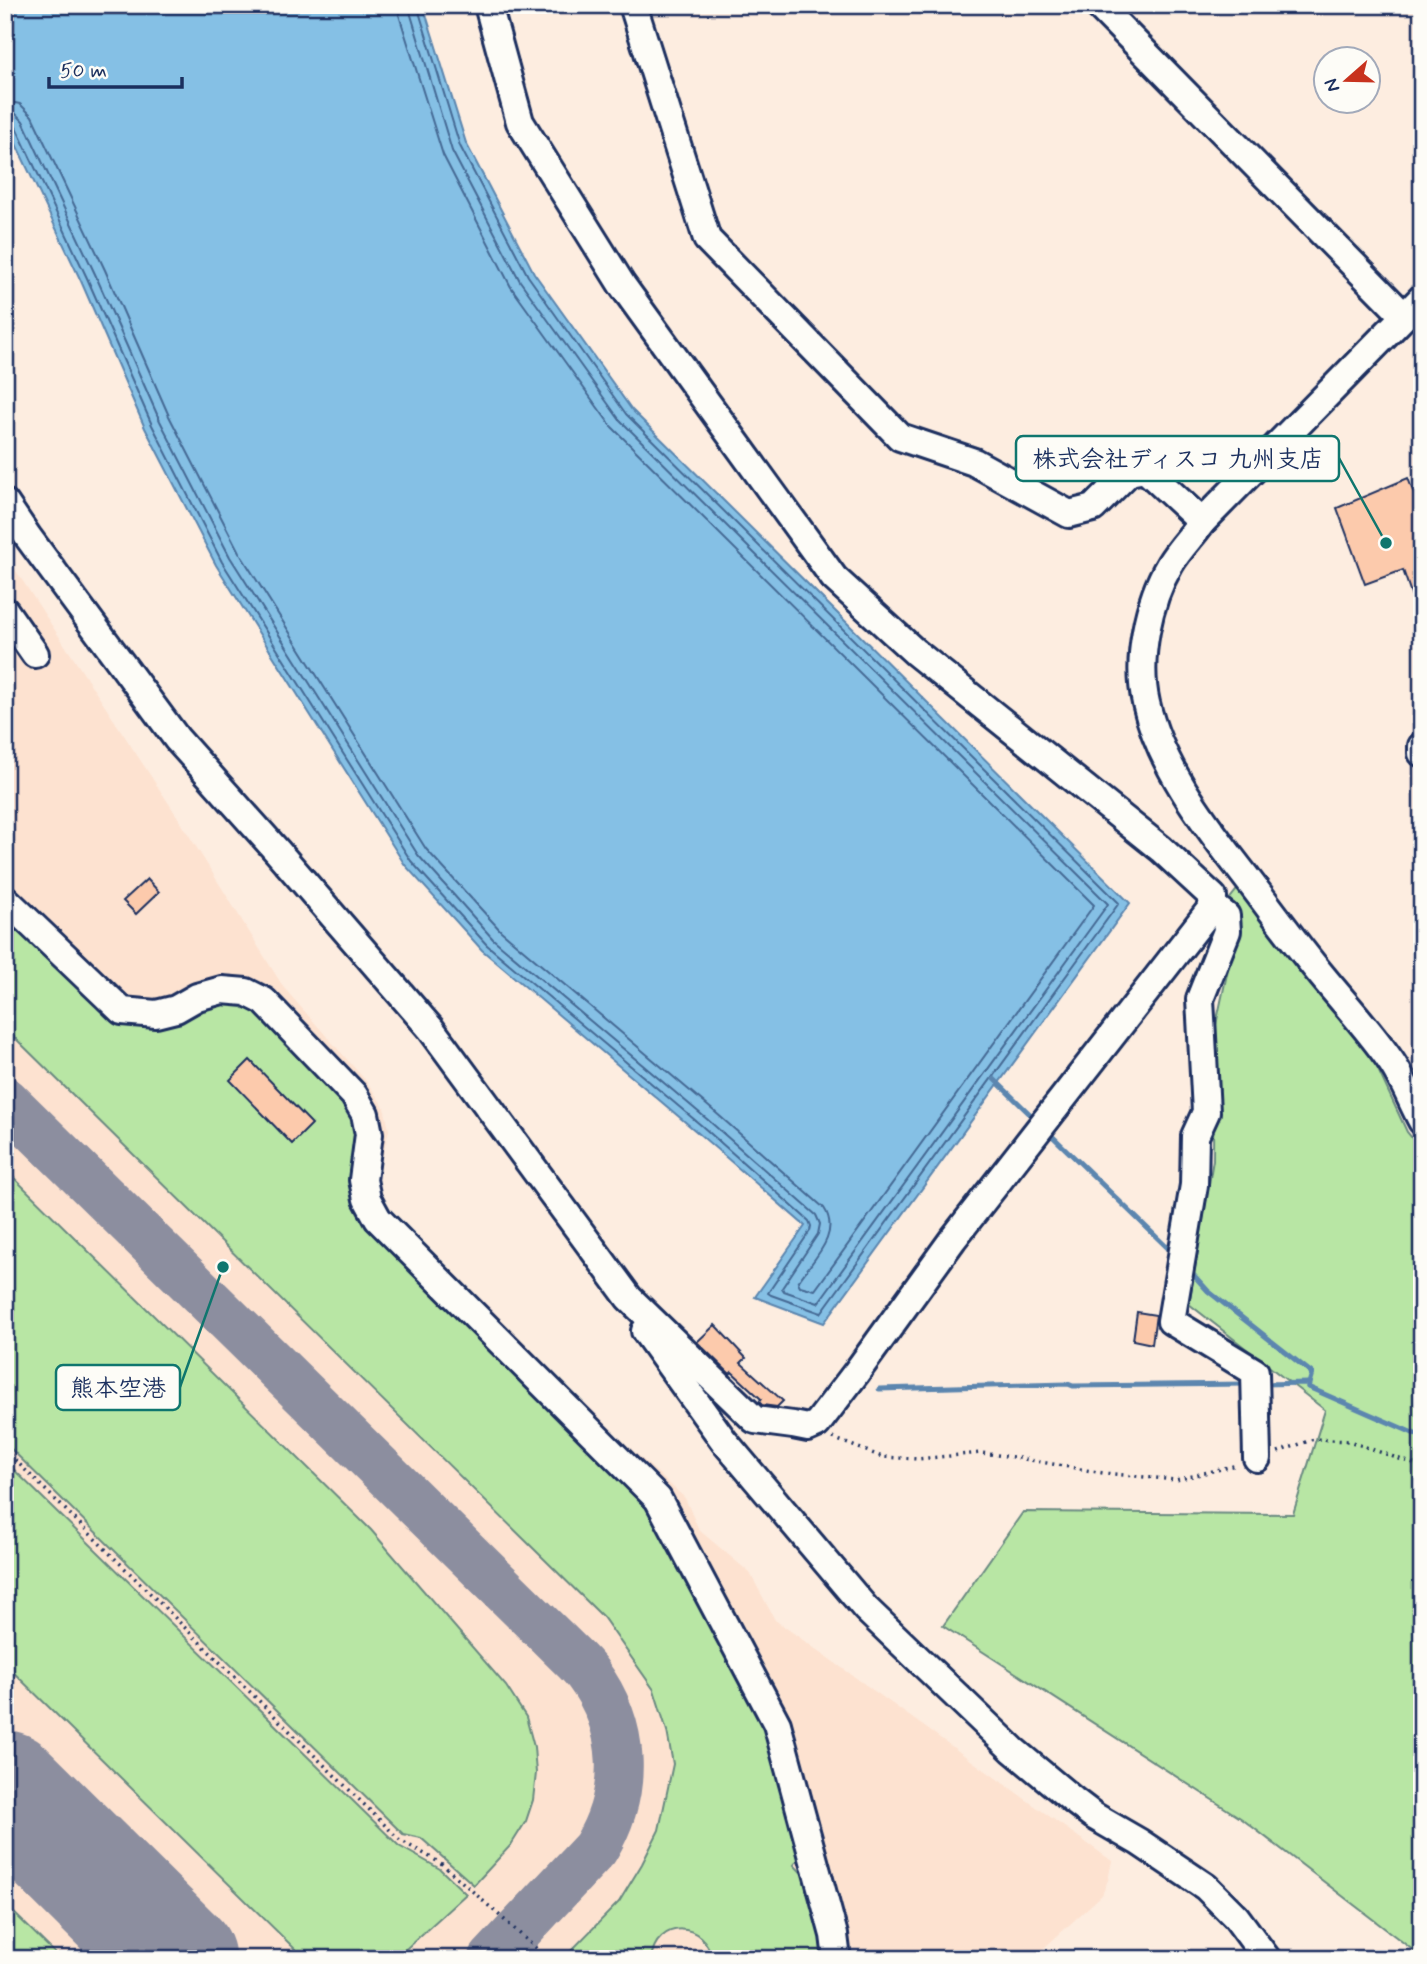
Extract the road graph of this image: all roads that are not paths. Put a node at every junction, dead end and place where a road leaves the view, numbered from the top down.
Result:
1 (488, 5) edge
2 (633, 5) edge
3 (1098, 5) edge
4 (1413, 307) edge
5 (5, 503) edge
6 (1202, 522) junction
7 (5, 611) edge
8 (35, 654) dead end
9 (1422, 746) edge
10 (1422, 753) edge
11 (5, 899) edge
12 (1213, 906) junction
13 (431, 1029) junction
14 (1391, 1060) junction
15 (1422, 1082) edge
16 (1422, 1121) edge
17 (1257, 1458) road end
18 (837, 1959) edge
19 (1267, 1959) edge

1 - 12 street
2 - 6 street
3 - 4 street
4 - 6 street
5 - 13 street
6 - 14 street
7 - 8 street
9 - 10 street
11 - 18 street
12 - 13 street
12 - 17 street
13 - 19 street
14 - 15 street
14 - 16 street

